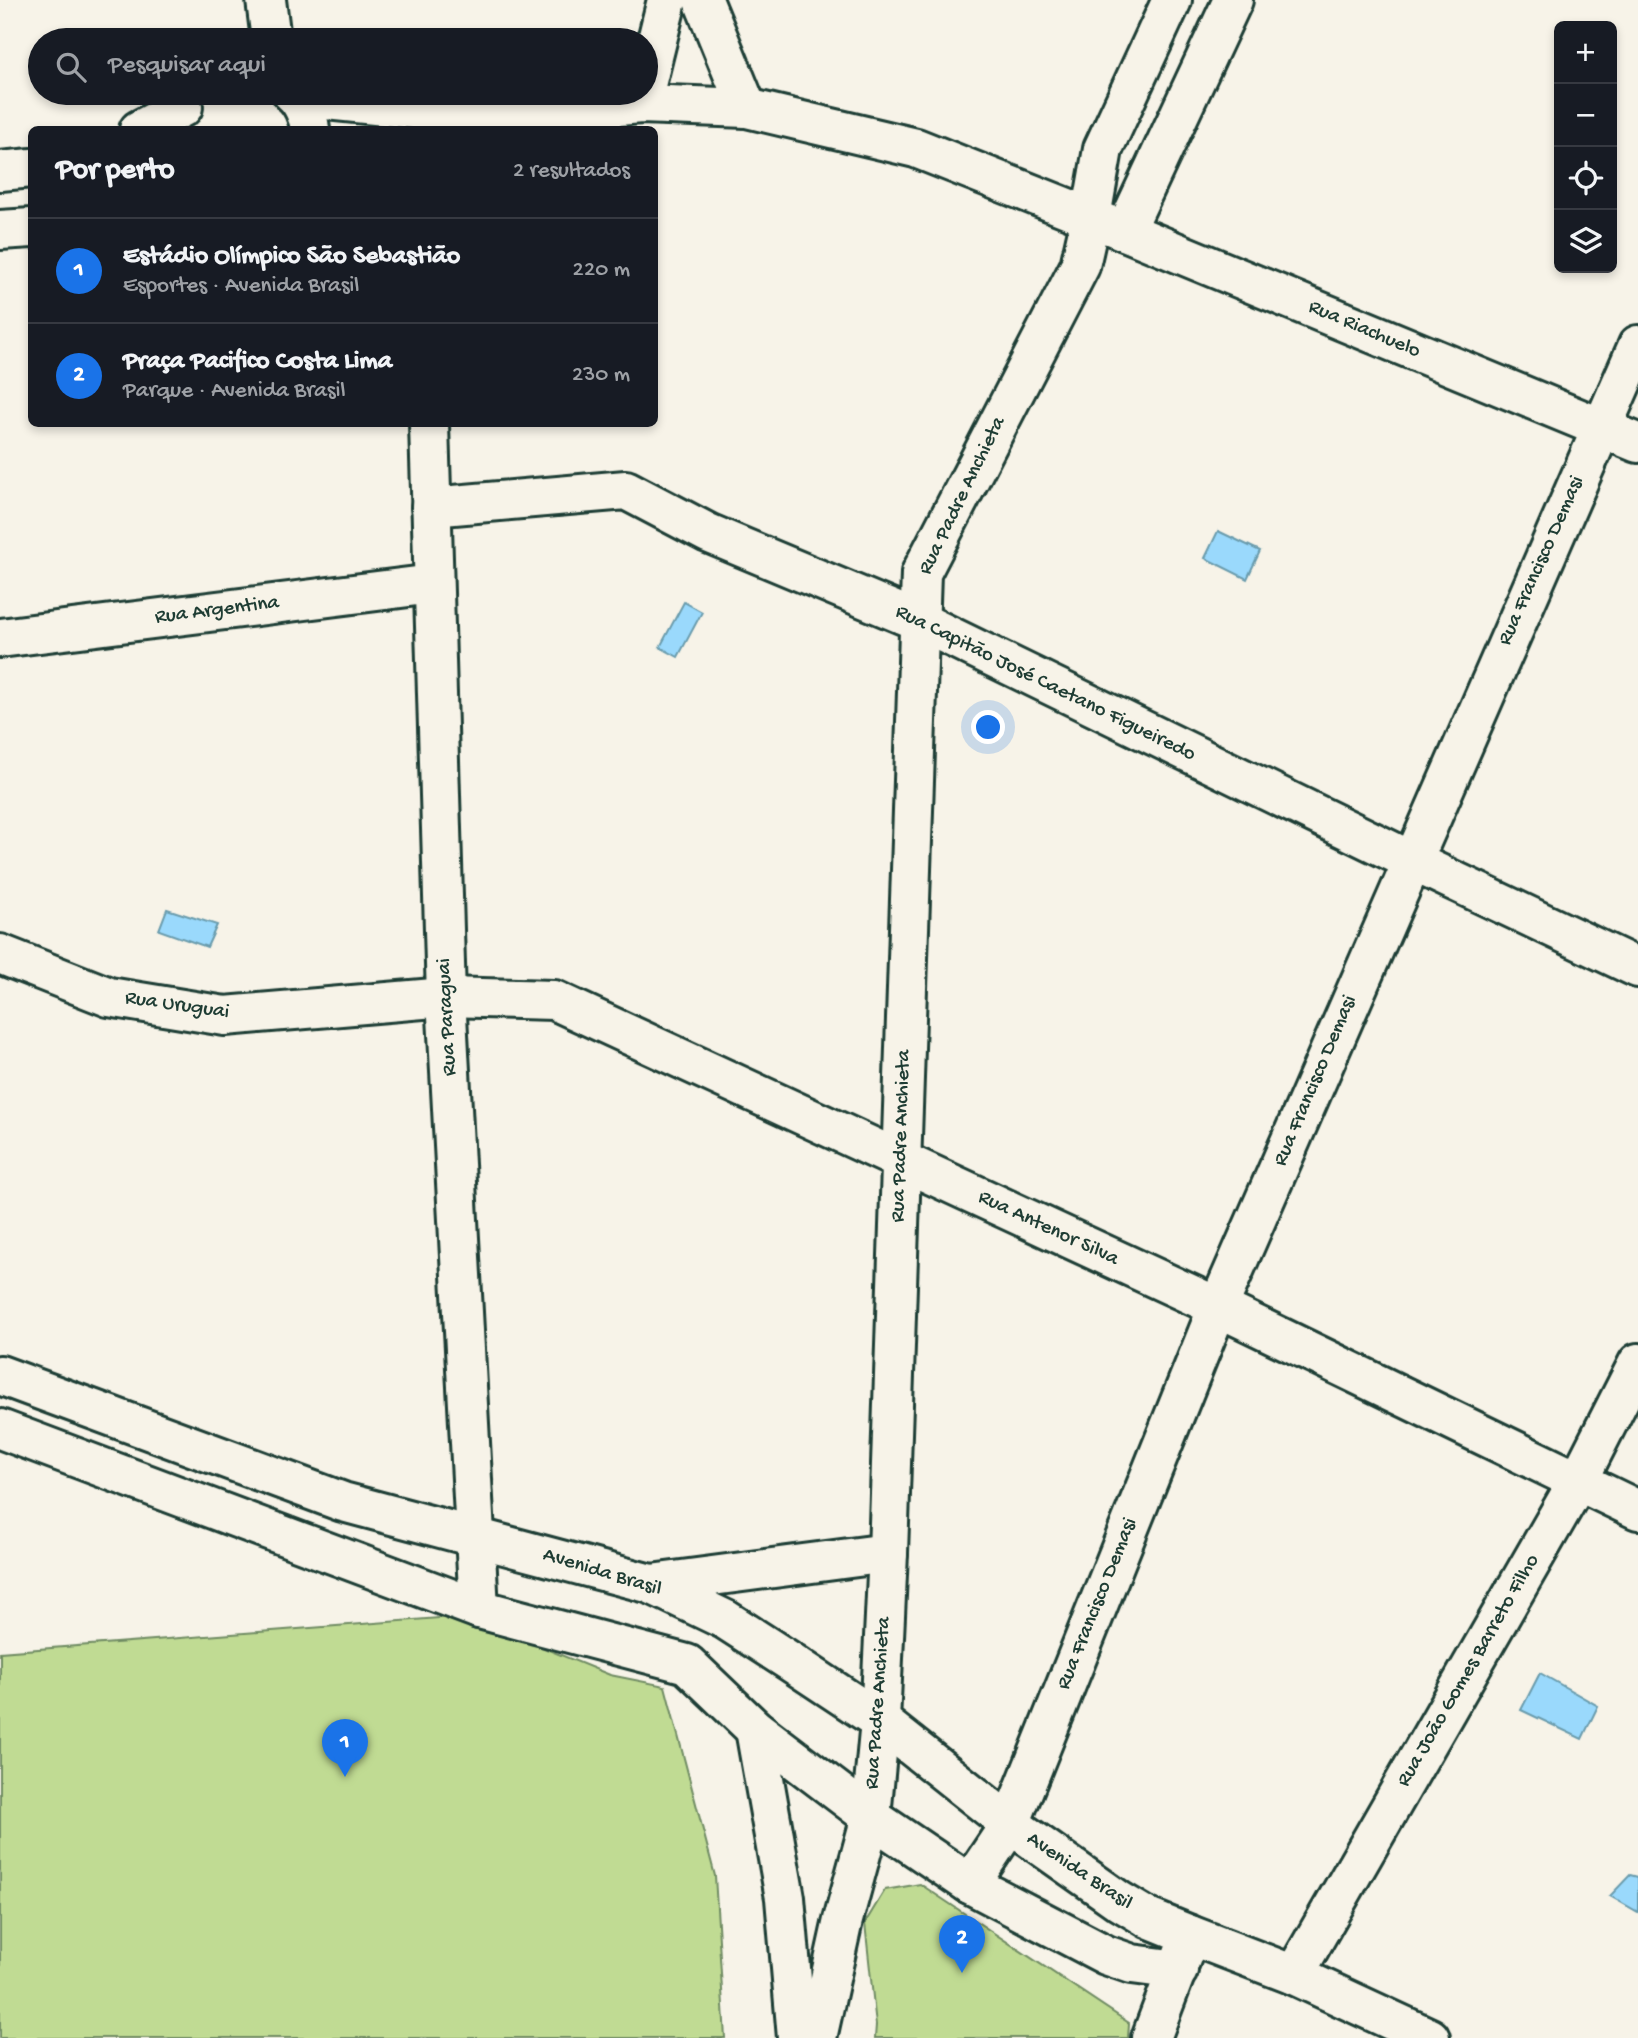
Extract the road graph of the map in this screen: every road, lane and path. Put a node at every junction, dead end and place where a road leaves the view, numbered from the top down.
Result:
1 (266, 0) edge
2 (667, 0) edge
3 (703, 0) edge
4 (1172, 0) edge
5 (1233, 0) edge
6 (270, 28) edge
7 (658, 37) edge
8 (658, 96) edge
9 (585, 105) edge
10 (299, 106) edge
11 (747, 108) junction
12 (185, 110) edge
13 (488, 123) edge
14 (148, 126) edge
15 (28, 168) edge
16 (0, 171) edge
17 (1108, 224) junction
18 (28, 228) edge
19 (0, 230) edge
20 (1638, 345) edge
21 (429, 427) edge
22 (1600, 428) junction
23 (1638, 443) edge
24 (431, 507) junction
25 (433, 584) junction
26 (920, 622) junction
27 (0, 638) edge
28 (1412, 861) junction
29 (0, 954) edge
30 (1638, 968) edge
31 (446, 996) junction
32 (901, 1161) junction
33 (1217, 1307) junction
34 (1638, 1363) edge
35 (0, 1375) edge
36 (0, 1429) edge
37 (1578, 1481) junction
38 (1638, 1510) edge
39 (476, 1536) junction
40 (888, 1553) junction
41 (651, 1584) junction
42 (478, 1609) junction
43 (880, 1721) junction
44 (755, 1729) junction
45 (871, 1816) junction
46 (1010, 1824) junction
47 (970, 1884) junction
48 (1184, 1953) junction
49 (1294, 1975) junction
50 (797, 2038) edge
51 (817, 2038) edge
52 (1151, 2038) edge
53 (1430, 2038) edge

1 - 6 main road
2 - 7 main road
3 - 11 main road
4 - 17 main road
5 - 17 main road
8 - 11 main road, Rua Riachuelo
9 - 13 main road, Rua Riachuelo
10 - 13 main road, Rua Riachuelo
11 - 17 main road, Rua Riachuelo
12 - 14 main road
15 - 16 main road
17 - 22 main road, Rua Riachuelo
17 - 26 main road, Rua Padre Anchieta
18 - 19 main road
20 - 22 main road, Rua Francisco Demasi
21 - 24 main road, Rua Paraguai
22 - 23 main road, Rua Riachuelo
22 - 28 main road, Rua Francisco Demasi
24 - 25 main road, Rua Paraguai
24 - 26 main road, Rua Capitão José Caetano Figueiredo
25 - 27 main road, Rua Argentina
25 - 31 main road, Rua Paraguai
26 - 28 main road, Rua Capitão José Caetano Figueiredo
26 - 32 main road, Rua Padre Anchieta
28 - 30 main road, Rua Capitão José Caetano Figueiredo
28 - 33 main road, Rua Francisco Demasi
29 - 31 main road, Rua Uruguai
31 - 32 main road, Rua Antenor Silva
31 - 39 main road, Rua Paraguai
32 - 33 main road, Rua Antenor Silva
32 - 40 main road, Rua Padre Anchieta
33 - 37 main road, Rua Antenor Silva
33 - 46 main road, Rua Francisco Demasi
34 - 37 main road, Rua João Gomes Barreto Filho
35 - 39 main road, Avenida Brasil
36 - 42 main road
37 - 38 main road, Rua Antenor Silva
37 - 49 main road, Rua João Gomes Barreto Filho
39 - 41 main road, Avenida Brasil
39 - 42 main road, Rua Paraguai
40 - 41 main road
40 - 43 main road, Rua Padre Anchieta
41 - 43 main road, Avenida Brasil
42 - 44 main road
43 - 45 main road, Rua Padre Anchieta
43 - 46 main road, Avenida Brasil
44 - 45 main road
44 - 50 main road
45 - 47 main road
45 - 51 main road, Rua Padre Anchieta
46 - 47 main road, Rua Francisco Demasi
46 - 48 main road, Avenida Brasil
47 - 48 main road
48 - 49 main road
48 - 52 main road
49 - 53 main road

